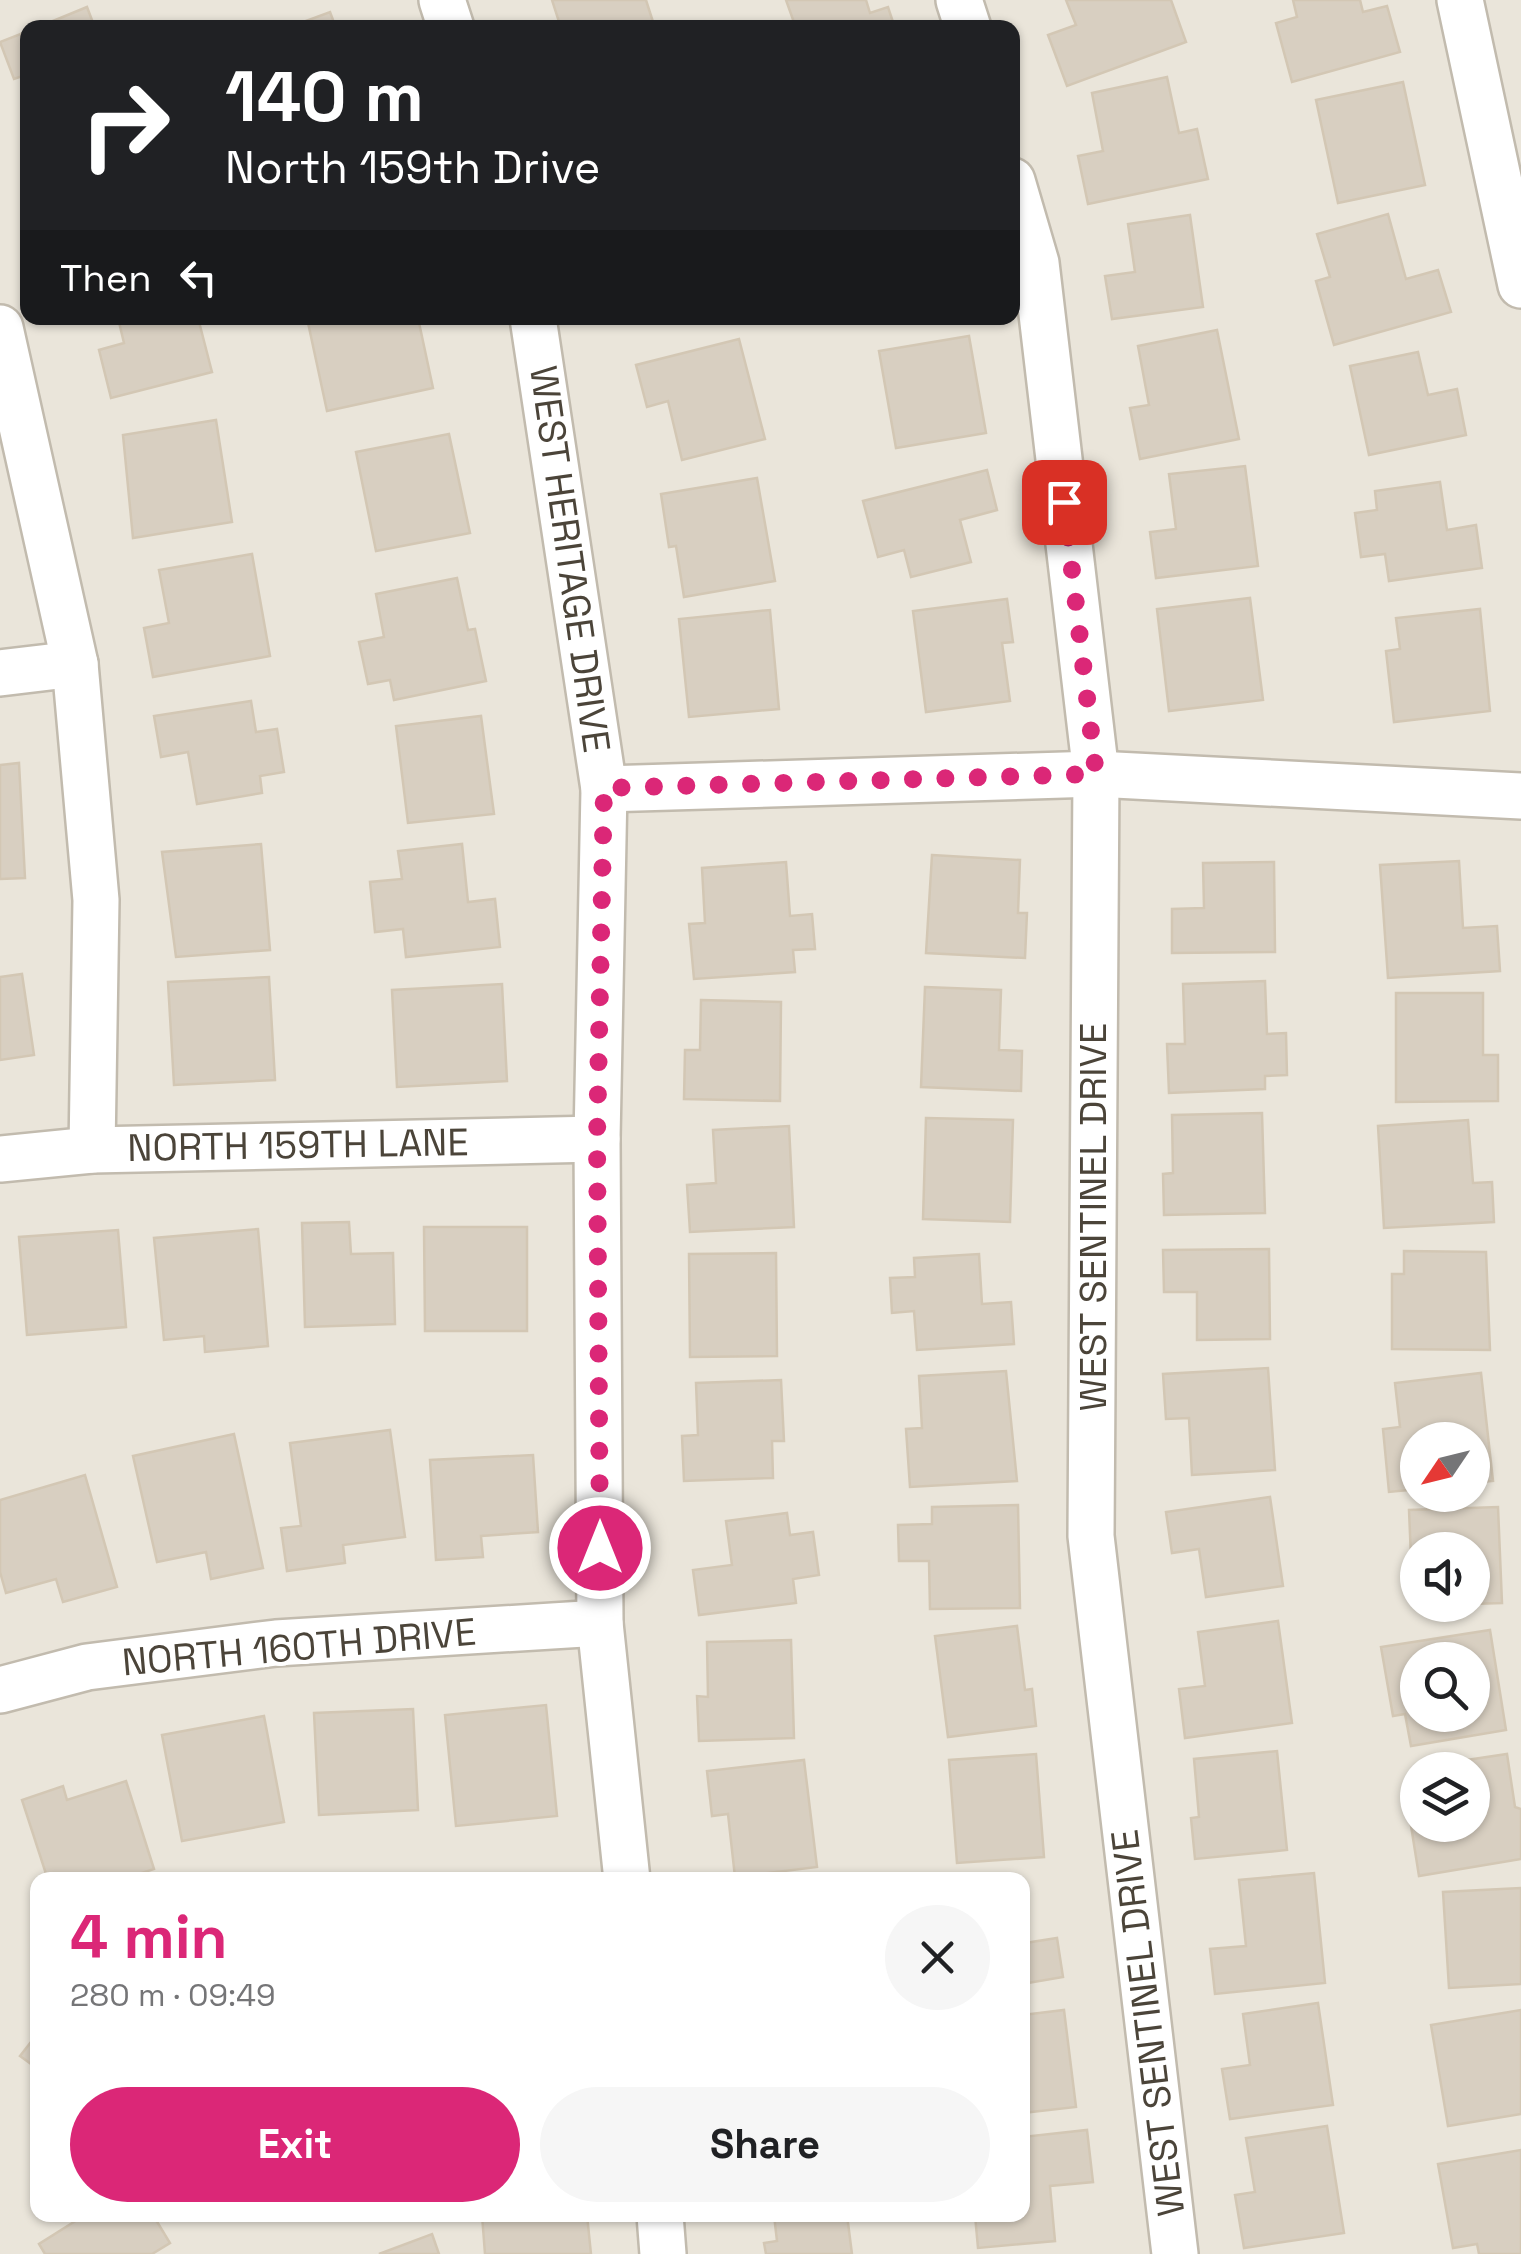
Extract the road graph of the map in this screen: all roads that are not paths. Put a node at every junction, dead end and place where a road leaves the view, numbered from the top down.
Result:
1 (1460, 0) edge
2 (1020, 208) edge
3 (1521, 285) edge
4 (533, 325) edge
5 (0, 328) edge
6 (75, 664) junction
7 (0, 673) edge
8 (1096, 774) junction
9 (604, 788) junction
10 (1521, 796) edge
11 (597, 1139) junction
12 (92, 1150) junction
13 (0, 1159) edge
14 (600, 1623) junction
15 (0, 1690) edge
16 (626, 1872) edge
17 (661, 2222) edge
18 (663, 2254) edge
19 (1175, 2254) edge

1 - 3 street
2 - 8 street, WEST SENTINEL DRIVE
4 - 9 street, WEST HERITAGE DRIVE
5 - 6 street
6 - 7 street
6 - 12 street
8 - 9 street
8 - 10 street
8 - 19 street, WEST SENTINEL DRIVE
9 - 11 street, WEST HERITAGE DRIVE
11 - 12 street, NORTH 159TH LANE
11 - 14 street, WEST HERITAGE DRIVE
12 - 13 street, NORTH 159TH LANE
14 - 15 street, NORTH 160TH DRIVE
14 - 16 street, WEST HERITAGE DRIVE
17 - 18 street

